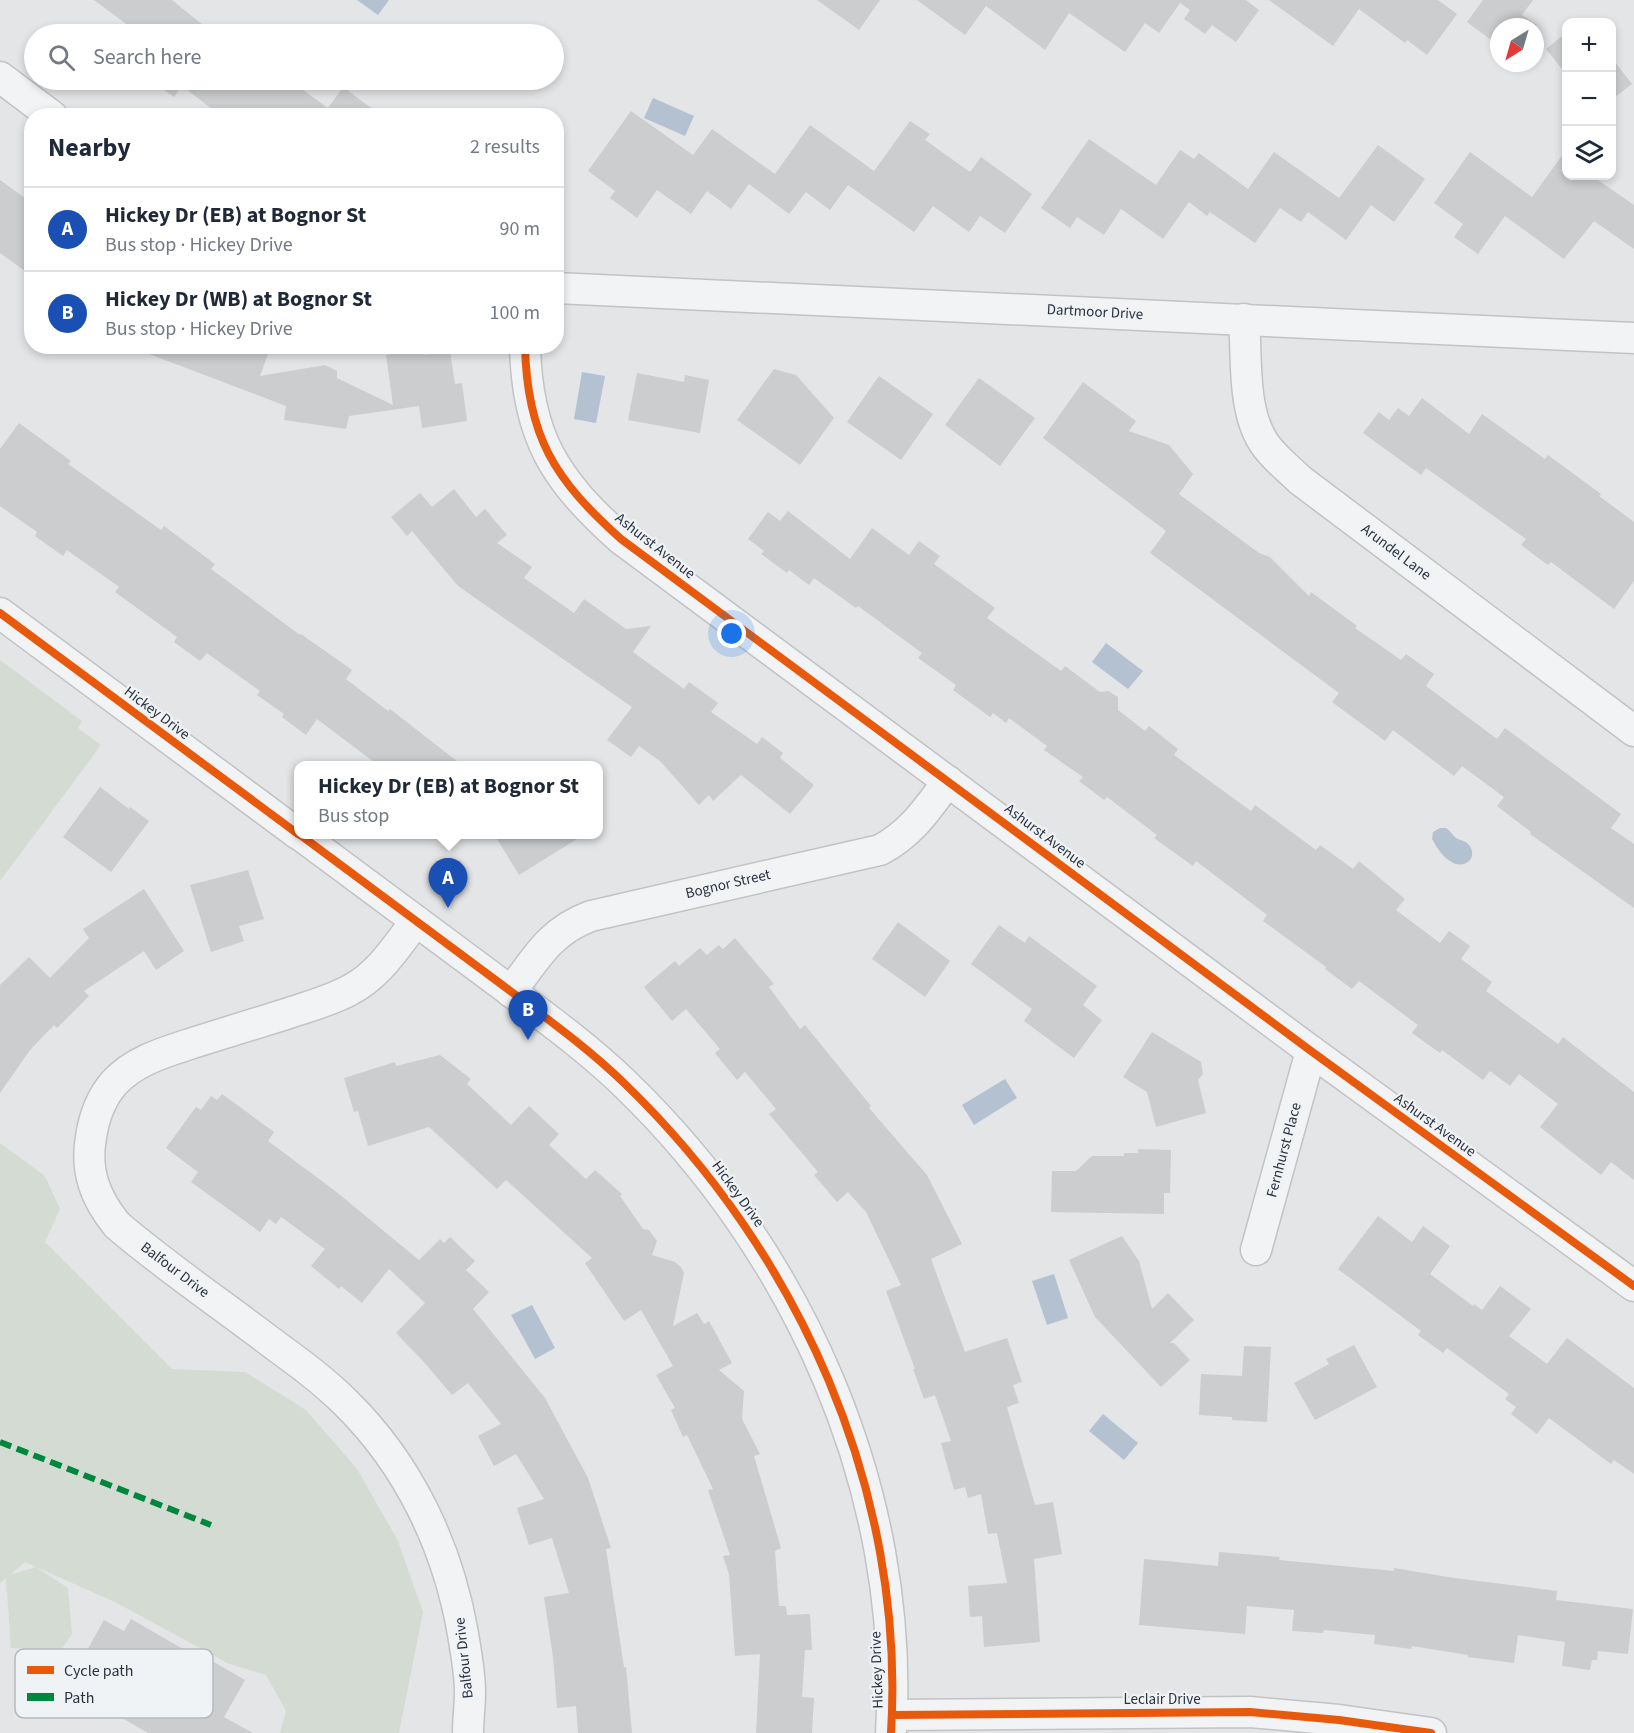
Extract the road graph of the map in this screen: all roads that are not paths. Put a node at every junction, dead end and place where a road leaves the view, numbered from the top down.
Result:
1 (0, 77) edge
2 (41, 108) edge
3 (564, 288) edge
4 (1244, 319) junction
5 (1634, 338) edge
6 (525, 354) edge
7 (0, 613) edge
8 (1634, 731) edge
9 (948, 781) junction
10 (294, 831) edge
11 (305, 839) edge
12 (416, 921) junction
13 (511, 992) junction
14 (1311, 1051) junction
15 (1256, 1250) dead end
16 (1634, 1286) edge
17 (892, 1724) edge
18 (468, 1733) edge
19 (1431, 1733) edge

1 - 2 street
3 - 4 street, Dartmoor Drive
4 - 5 street, Dartmoor Drive
4 - 8 street, Arundel Lane
6 - 9 street, Ashurst Avenue
7 - 10 street, Hickey Drive
9 - 13 street, Bognor Street
9 - 14 street, Ashurst Avenue
11 - 12 street, Hickey Drive
12 - 13 street, Hickey Drive
12 - 18 street, Balfour Drive
13 - 17 street, Hickey Drive
14 - 15 street, Fernhurst Place
14 - 16 street, Ashurst Avenue
17 - 19 street, Leclair Drive

